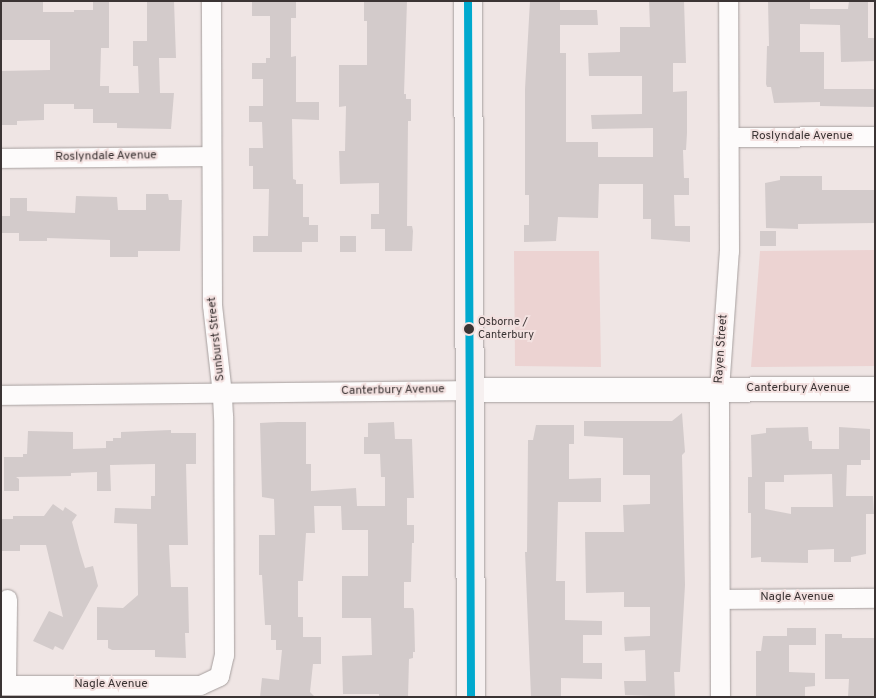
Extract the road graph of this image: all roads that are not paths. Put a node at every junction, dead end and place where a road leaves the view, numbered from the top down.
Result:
1 (211, 1) edge
2 (468, 1) edge
3 (728, 1) edge
4 (875, 136) edge
5 (729, 137) junction
6 (210, 156) junction
7 (1, 158) edge
8 (719, 389) junction
9 (470, 390) junction
10 (875, 390) edge
11 (222, 394) junction
12 (1, 395) edge
13 (720, 598) junction
14 (875, 598) edge
15 (7, 599) dead end
16 (219, 676) joint
17 (4, 684) edge
18 (471, 697) edge
19 (720, 697) edge

1 - 6 street, Sunburst Street
2 - 9 main road
3 - 5 street, Rayen Street
4 - 5 street, Roslyndale Avenue
5 - 8 street, Rayen Street
6 - 7 street, Roslyndale Avenue
6 - 11 street, Sunburst Street
8 - 9 street, Canterbury Avenue
8 - 10 street, Canterbury Avenue
8 - 13 street, Rayen Street
9 - 11 street, Canterbury Avenue
9 - 18 main road
11 - 12 street, Canterbury Avenue
11 - 16 street, Sunburst Street
13 - 14 street, Nagle Avenue
13 - 19 street, Rayen Street
15 - 17 street
16 - 17 street, Nagle Avenue

